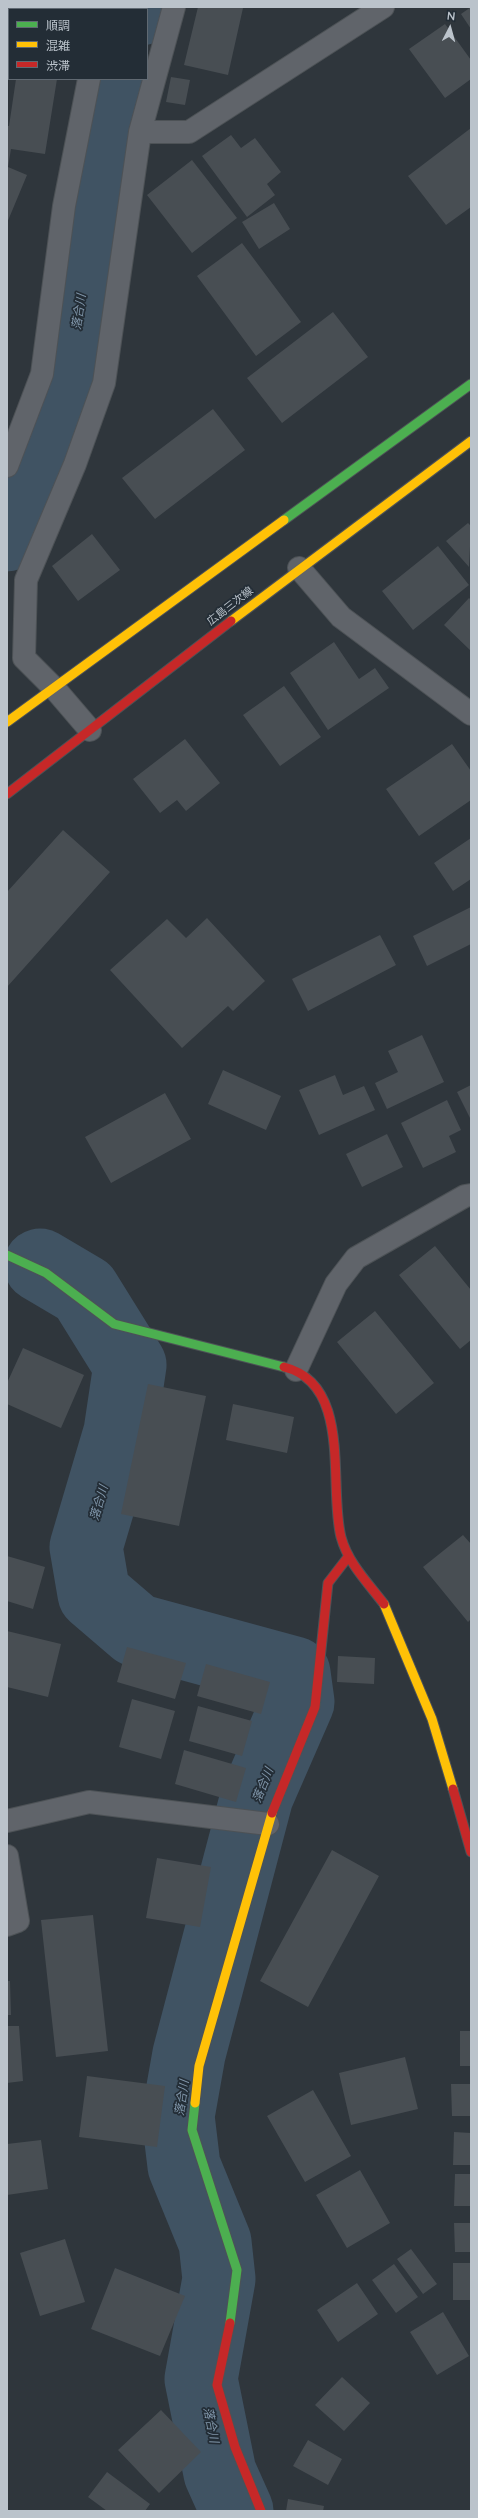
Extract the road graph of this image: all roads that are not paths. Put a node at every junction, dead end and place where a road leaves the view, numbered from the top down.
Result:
1 (174, 7) edge
2 (383, 7) edge
3 (89, 80) edge
4 (140, 132) junction
5 (471, 384) edge
6 (471, 441) edge
7 (7, 466) edge
8 (299, 568) junction
9 (54, 688) junction
10 (471, 714) edge
11 (7, 722) edge
12 (90, 730) junction
13 (7, 794) edge
14 (471, 1195) edge
15 (7, 1255) edge
16 (296, 1370) junction
17 (348, 1557) junction
18 (7, 1821) edge
19 (268, 1824) junction
20 (471, 1852) edge
21 (7, 1856) edge
22 (7, 1925) edge
23 (261, 2511) edge

1 - 4 street
2 - 4 street
3 - 7 street
4 - 9 street
5 - 9 street
6 - 8 street, 広島三次線
8 - 10 street
8 - 12 street, 広島三次線
9 - 11 street
9 - 12 street
12 - 13 street, 広島三次線
14 - 16 street
15 - 16 street
16 - 17 street
17 - 19 street
17 - 20 street
18 - 19 street
19 - 23 street
21 - 22 street

